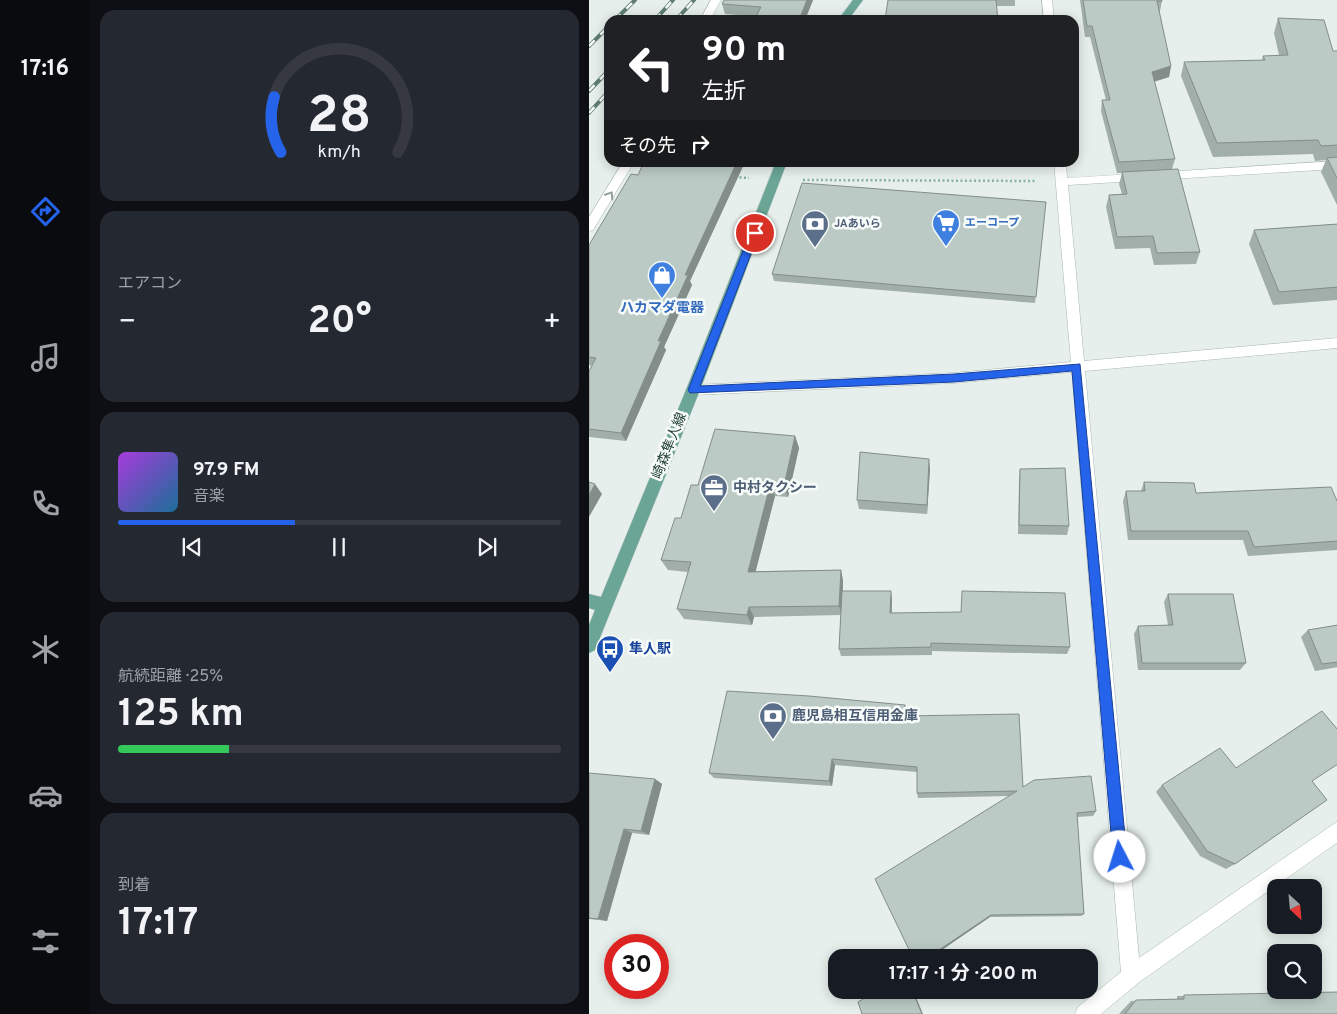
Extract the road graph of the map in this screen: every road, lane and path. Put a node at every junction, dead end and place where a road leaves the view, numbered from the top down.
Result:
1 (716, 0) edge
2 (858, 0) edge
3 (1047, 0) edge
4 (708, 15) edge
5 (847, 15) edge
6 (1048, 15) edge
7 (1337, 165) edge
8 (626, 167) edge
9 (780, 167) edge
10 (1060, 167) edge
11 (728, 177) edge
12 (775, 180) junction
13 (1061, 182) junction
14 (589, 227) edge
15 (1337, 344) edge
16 (1077, 367) junction
17 (693, 390) junction
18 (597, 603) edge
19 (589, 645) edge
20 (1337, 830) edge
21 (1131, 976) junction
22 (1085, 1014) edge

1 - 4 street
2 - 5 main road
3 - 6 street
7 - 13 street
14 -> 8 street
9 - 12 main road, 崎森隼人線
10 - 13 street
11 - 12 path
12 - 13 path
12 - 17 main road, 崎森隼人線
13 - 16 street
15 - 16 street
16 - 17 street
16 - 21 street
17 - 18 main road, 崎森隼人線
18 - 19 main road, 崎森隼人線
20 - 21 street
21 - 22 street

